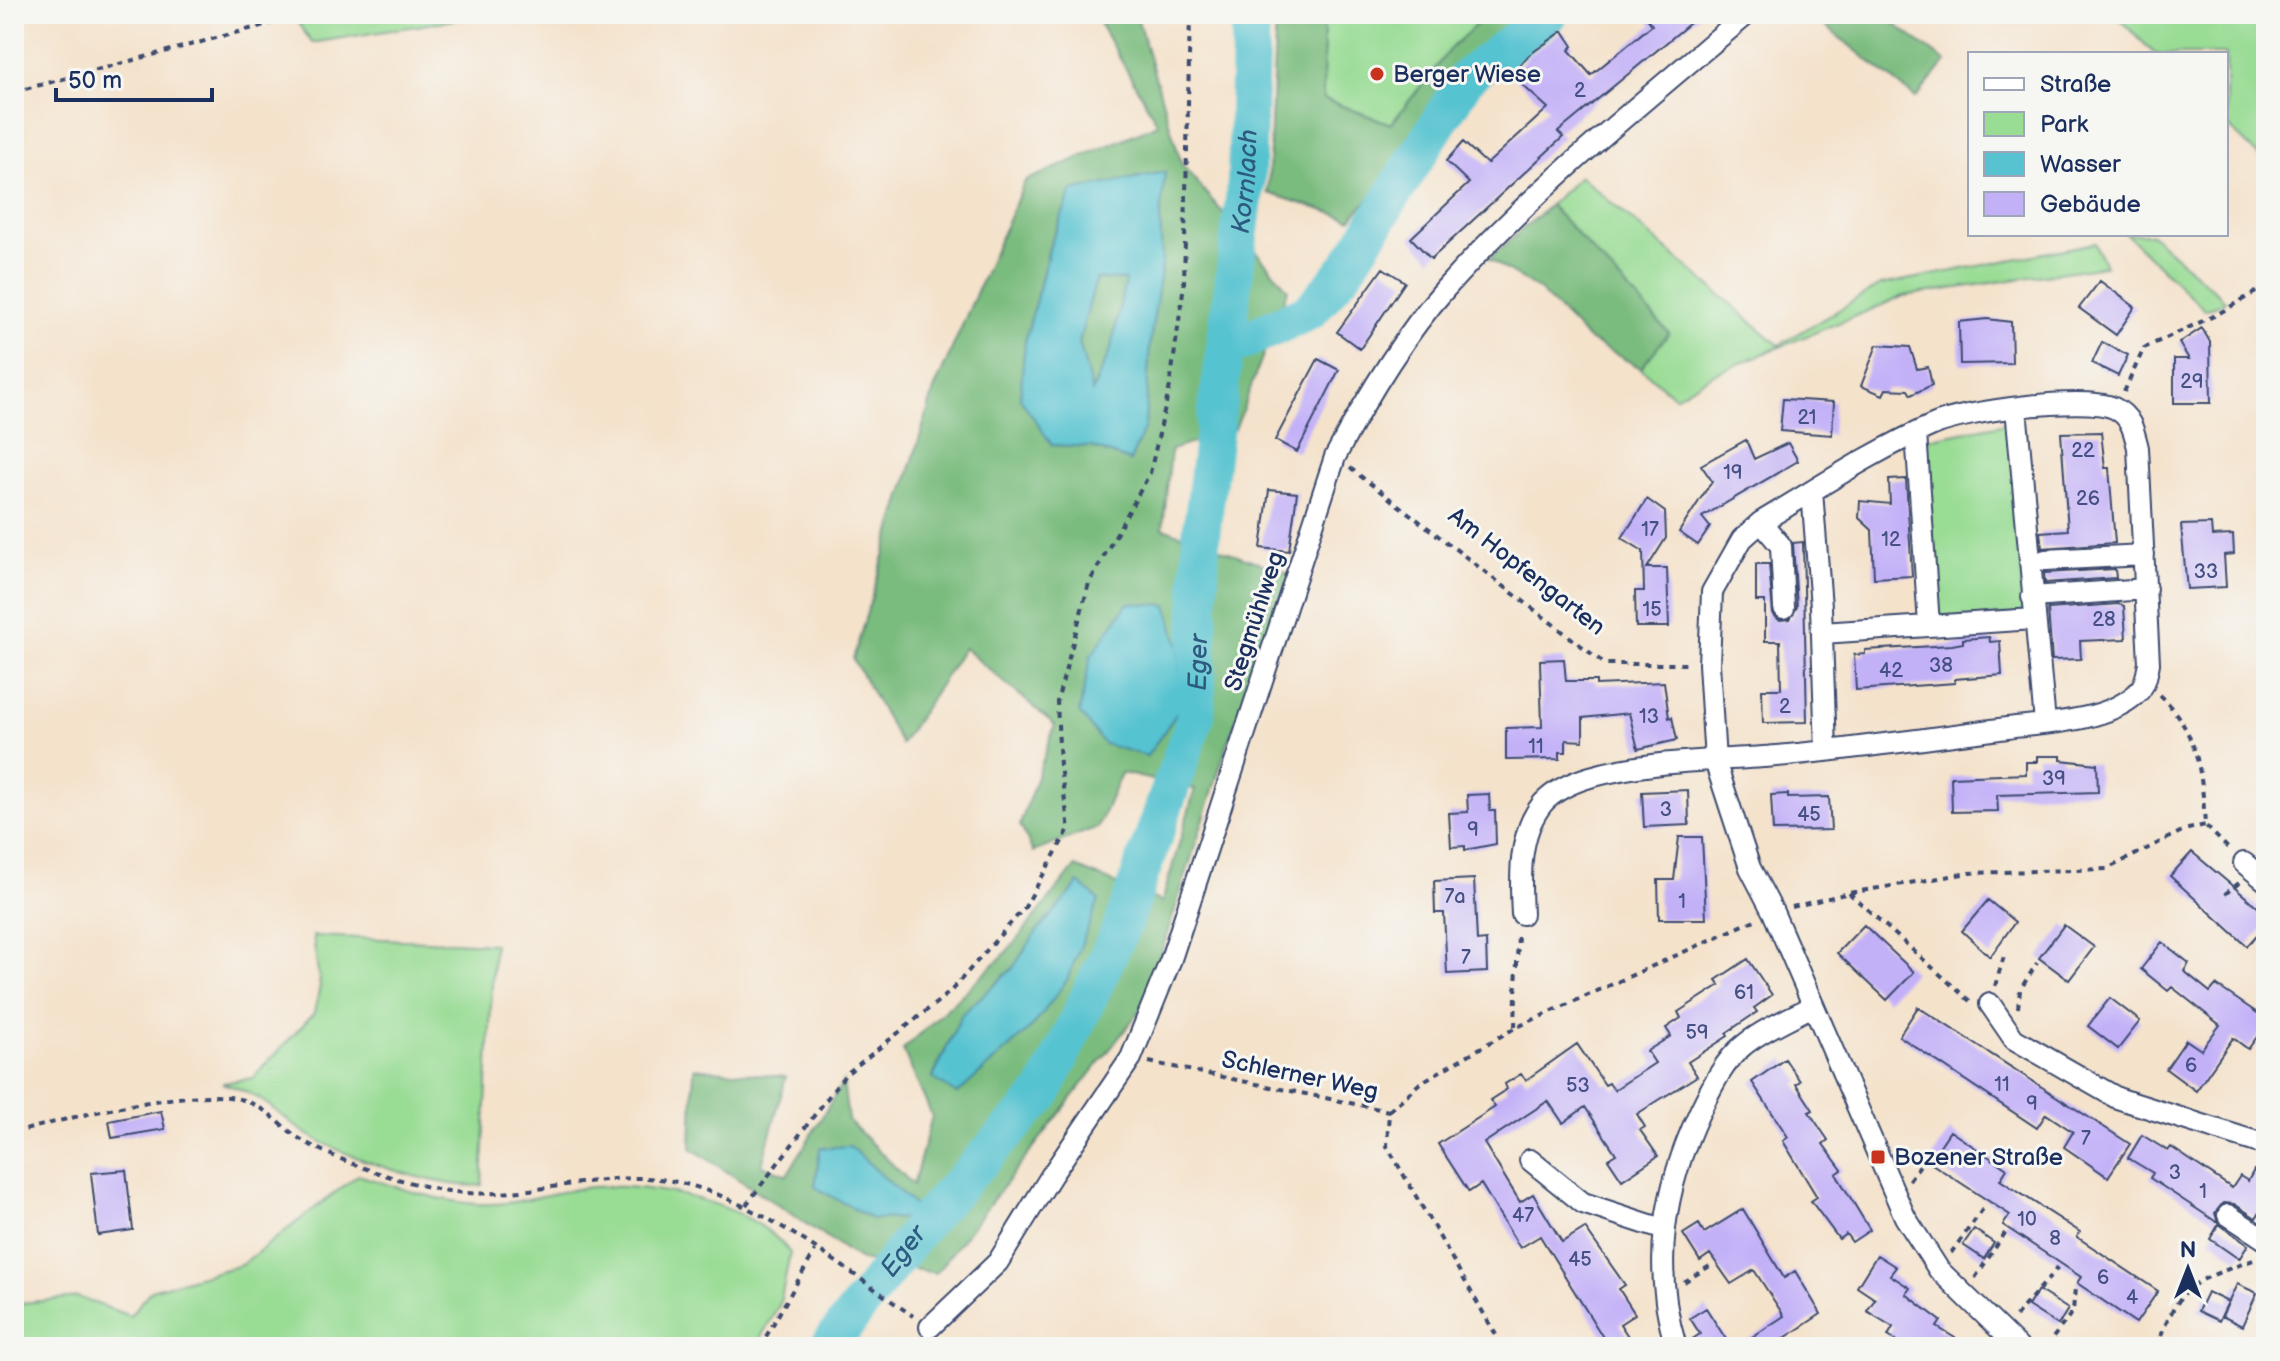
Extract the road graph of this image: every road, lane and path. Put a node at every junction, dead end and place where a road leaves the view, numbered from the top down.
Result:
1 (306, 14) edge
2 (1190, 14) edge
3 (1747, 14) edge
4 (14, 92) edge
5 (2266, 286) edge
6 (2016, 408) junction
7 (2116, 409) junction
8 (1916, 433) junction
9 (1335, 457) junction
10 (1812, 491) junction
11 (1761, 522) junction
12 (2144, 555) junction
13 (2045, 560) dead end
14 (2146, 589) junction
15 (2032, 597) junction
16 (1784, 608) dead end
17 (2034, 619) junction
18 (1929, 625) junction
19 (1822, 633) junction
20 (1709, 664) junction
21 (2145, 682) junction
22 (2045, 723) junction
23 (1826, 751) junction
24 (1715, 761) junction
25 (2244, 863) joint
26 (2266, 881) edge
27 (1849, 893) dead end
28 (1522, 914) joint
29 (2005, 953) dead end
30 (2037, 963) dead end
31 (1990, 1004) junction
32 (1813, 1006) junction
33 (1515, 1028) dead end
34 (2014, 1039) junction
35 (1131, 1058) junction
36 (14, 1133) edge
37 (2266, 1145) edge
38 (1929, 1153) dead end
39 (1530, 1160) dead end
40 (1896, 1198) junction
41 (746, 1205) junction
42 (1985, 1206) dead end
43 (2228, 1215) dead end
44 (1662, 1229) junction
45 (2005, 1233) dead end
46 (2266, 1240) edge
47 (815, 1251) junction
48 (2266, 1255) edge
49 (1713, 1264) dead end
50 (2058, 1267) dead end
51 (1939, 1270) junction
52 (2075, 1288) dead end
53 (1664, 1293) junction
54 (1963, 1296) junction
55 (906, 1311) dead end
56 (930, 1327) dead end
57 (2013, 1344) edge
58 (760, 1347) edge
59 (1503, 1347) edge
60 (1676, 1347) edge
61 (2046, 1347) edge
62 (2156, 1347) edge

1 - 4 path
2 - 41 path
3 - 9 street, Stegmühlweg
5 - 7 path
6 - 7 street
6 - 8 street
6 - 15 street
7 - 12 street
8 - 10 street
8 - 18 street
9 - 20 path, Am Hopfengarten
9 - 35 street, Stegmühlweg
10 - 11 street
10 - 19 street
11 - 16 street
11 - 20 street
12 - 13 street
12 - 14 street
14 - 15 street
14 - 21 street
15 - 17 street
17 - 18 street
17 - 22 street
18 - 19 street
19 - 23 street
20 - 24 street
21 - 22 street
21 - 25 path
22 - 23 street
23 - 24 street
24 - 28 street
24 - 32 street
25 - 26 street
27 - 31 path
28 - 33 path
29 - 31 path
30 - 34 path
31 - 34 street
32 - 40 street
32 - 44 street
34 - 37 street
35 - 56 street, Stegmühlweg
35 - 59 path, Schlerner Weg
36 - 41 path
38 - 40 path
39 - 44 street
40 - 51 street
41 - 47 path
42 - 51 path
43 - 46 street
44 - 53 street
45 - 54 path
47 - 55 path
47 - 58 path
48 - 62 path
49 - 53 path
50 - 57 path
51 - 54 street
52 - 61 path
53 - 60 street
54 - 57 street

